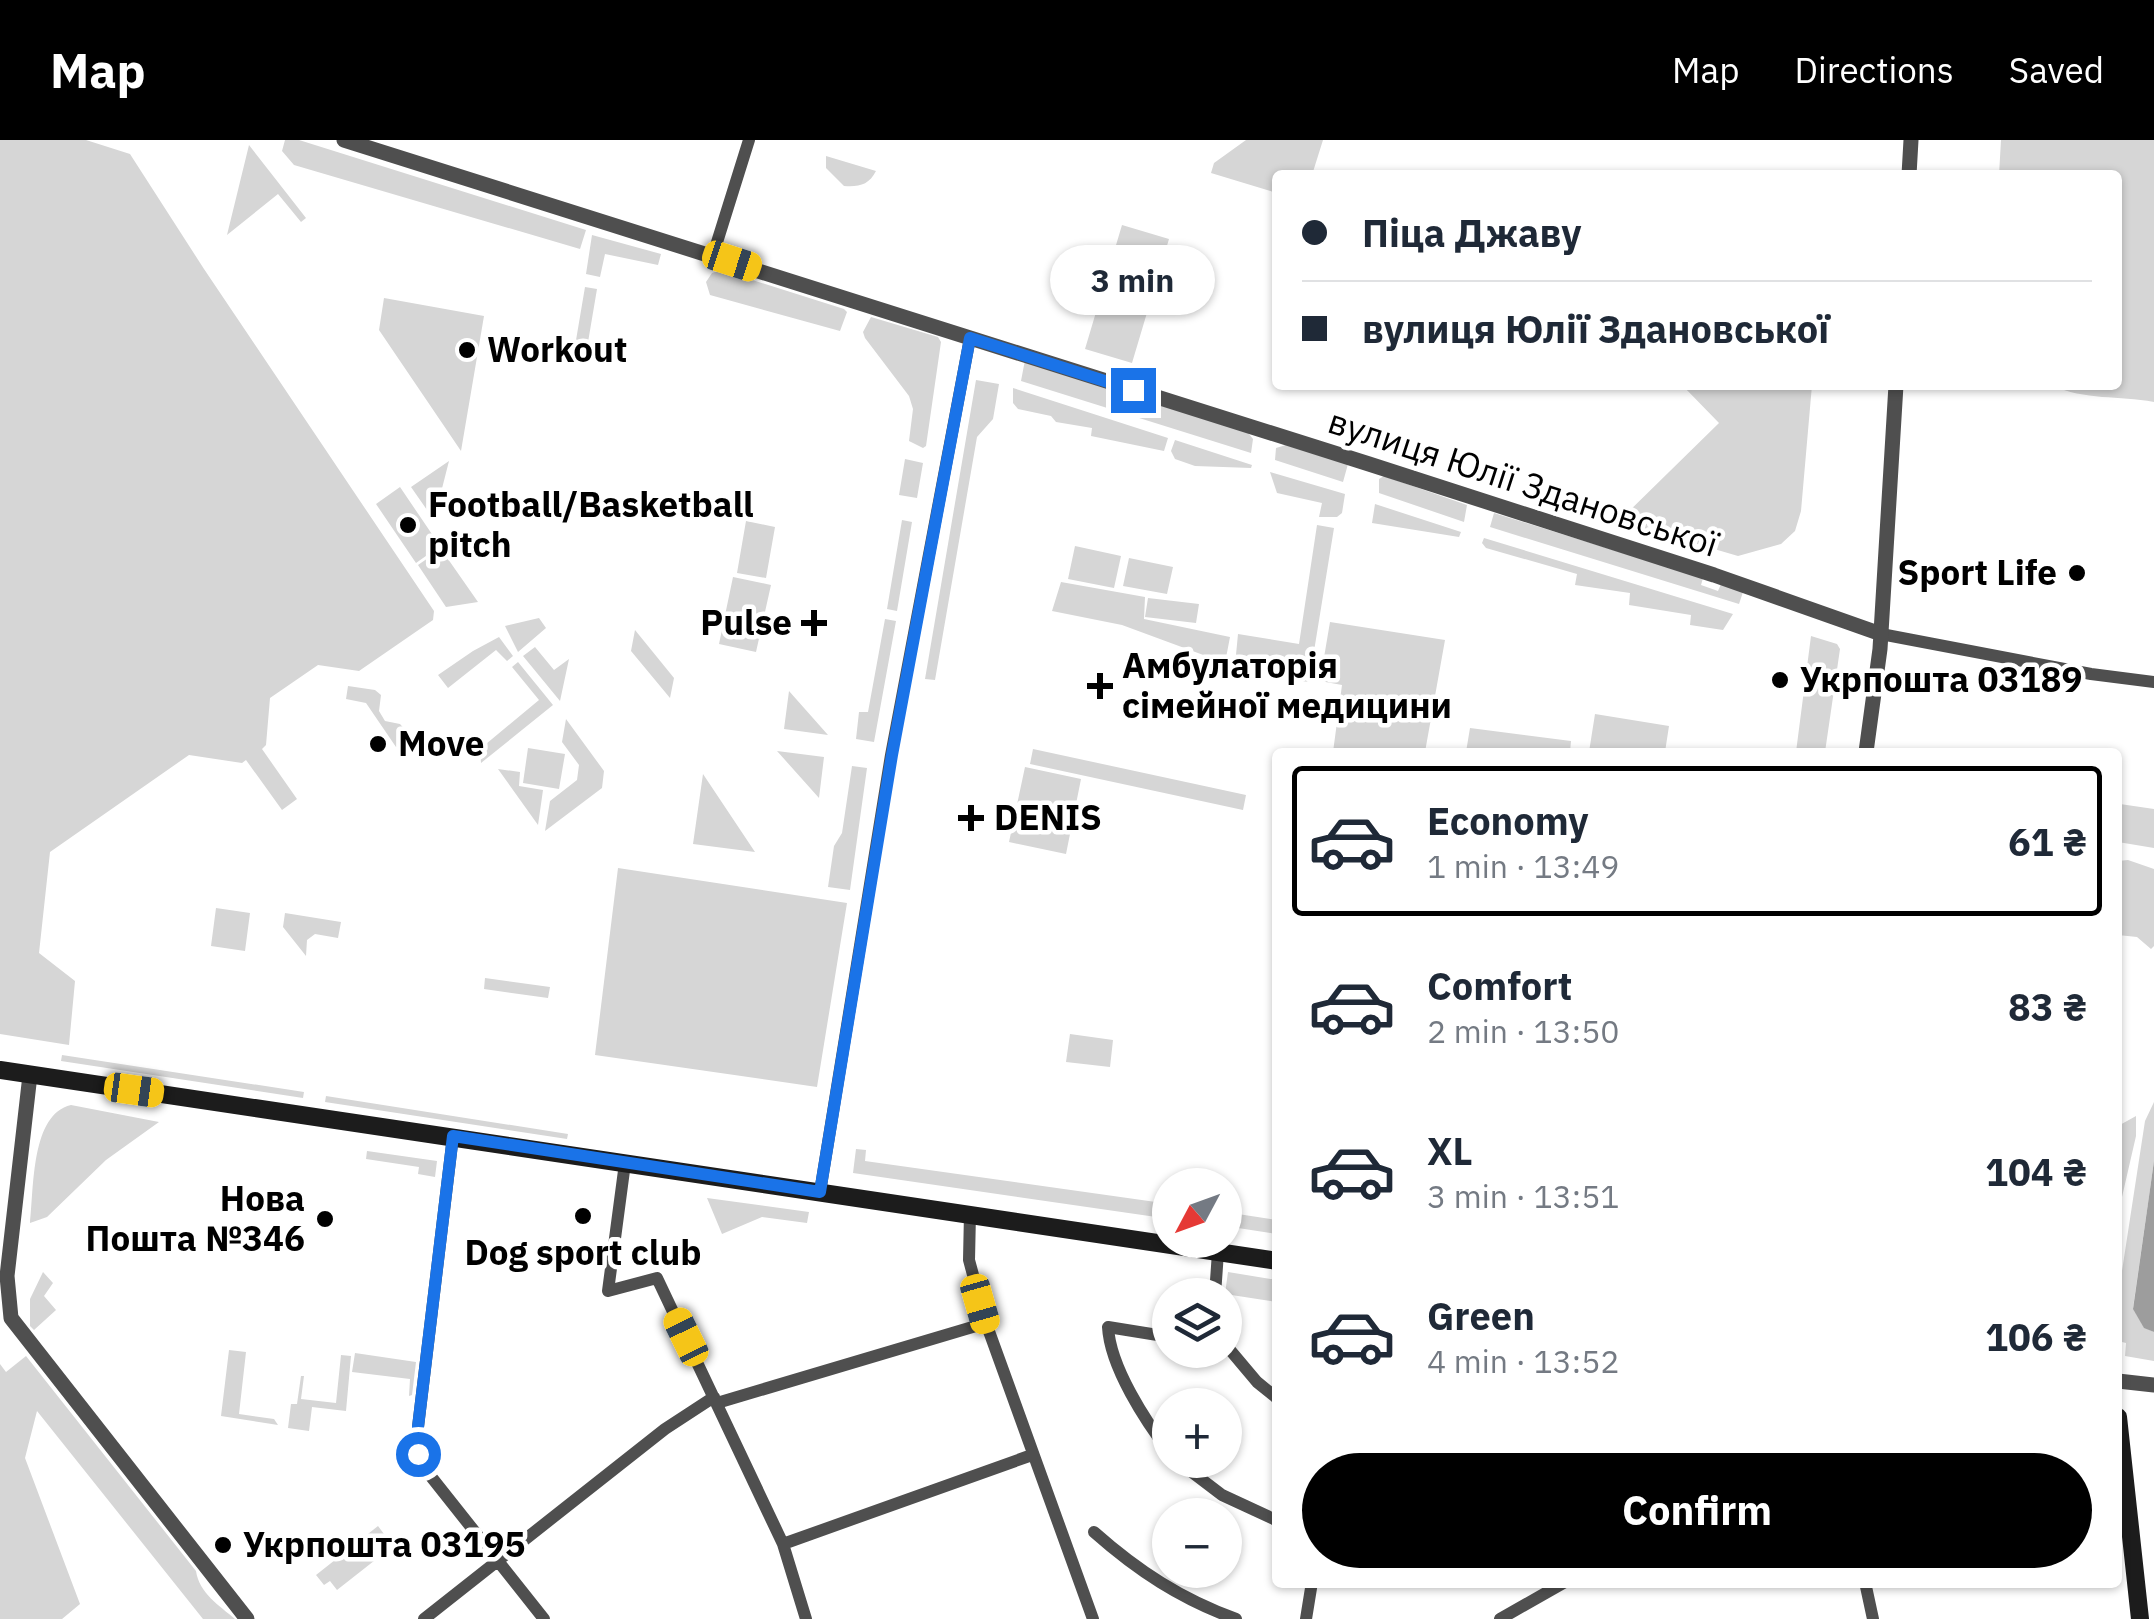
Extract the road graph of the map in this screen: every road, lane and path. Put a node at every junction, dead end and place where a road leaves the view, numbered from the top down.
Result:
1 (344, 140) edge
2 (749, 140) edge
3 (1911, 140) edge
4 (1909, 170) edge
5 (713, 255) junction
6 (970, 338) junction
7 (1896, 390) edge
8 (1881, 634) junction
9 (2154, 682) edge
10 (1867, 748) edge
11 (0, 1070) edge
12 (30, 1074) junction
13 (453, 1136) junction
14 (624, 1171) junction
15 (820, 1192) junction
16 (970, 1214) junction
17 (1152, 1242) edge
18 (1242, 1255) edge
19 (1272, 1259) edge
20 (986, 1323) junction
21 (1152, 1334) edge
22 (1242, 1365) edge
23 (2122, 1382) edge
24 (2154, 1386) edge
25 (1272, 1394) edge
26 (716, 1400) junction
27 (1152, 1425) edge
28 (1032, 1454) junction
29 (2122, 1454) edge
30 (1200, 1478) edge
31 (1272, 1518) edge
32 (1094, 1532) dead end
33 (783, 1544) junction
34 (500, 1563) junction
35 (1311, 1588) edge
36 (1554, 1588) edge
37 (1865, 1588) edge
38 (247, 1619) edge
39 (424, 1619) edge
40 (544, 1619) edge
41 (806, 1619) edge
42 (1093, 1619) edge
43 (1236, 1619) edge
44 (1306, 1619) edge
45 (1500, 1619) edge
46 (1873, 1619) edge
47 (2140, 1619) edge

1 - 5 street, вулиця Юлії Здановської
2 - 5 street
3 - 4 street
5 - 6 street, вулиця Юлії Здановської
6 - 8 street, вулиця Юлії Здановської
6 - 15 street
7 - 8 street
8 - 9 street
8 - 10 street
11 - 12 main road
12 - 13 main road
12 - 38 street
13 - 14 main road
13 - 34 street
14 - 15 main road
14 - 26 street
15 - 16 main road
16 - 17 main road
16 - 20 street
18 - 19 main road
20 - 26 street
20 - 28 street
21 - 27 street
22 - 25 street
23 - 24 street
26 - 33 street
26 - 34 street
28 - 33 street
28 - 42 street
29 - 47 main road
30 - 31 street
32 - 43 street
33 - 41 street
34 - 39 street
34 - 40 street
35 - 44 street
36 - 45 street
37 - 46 street

